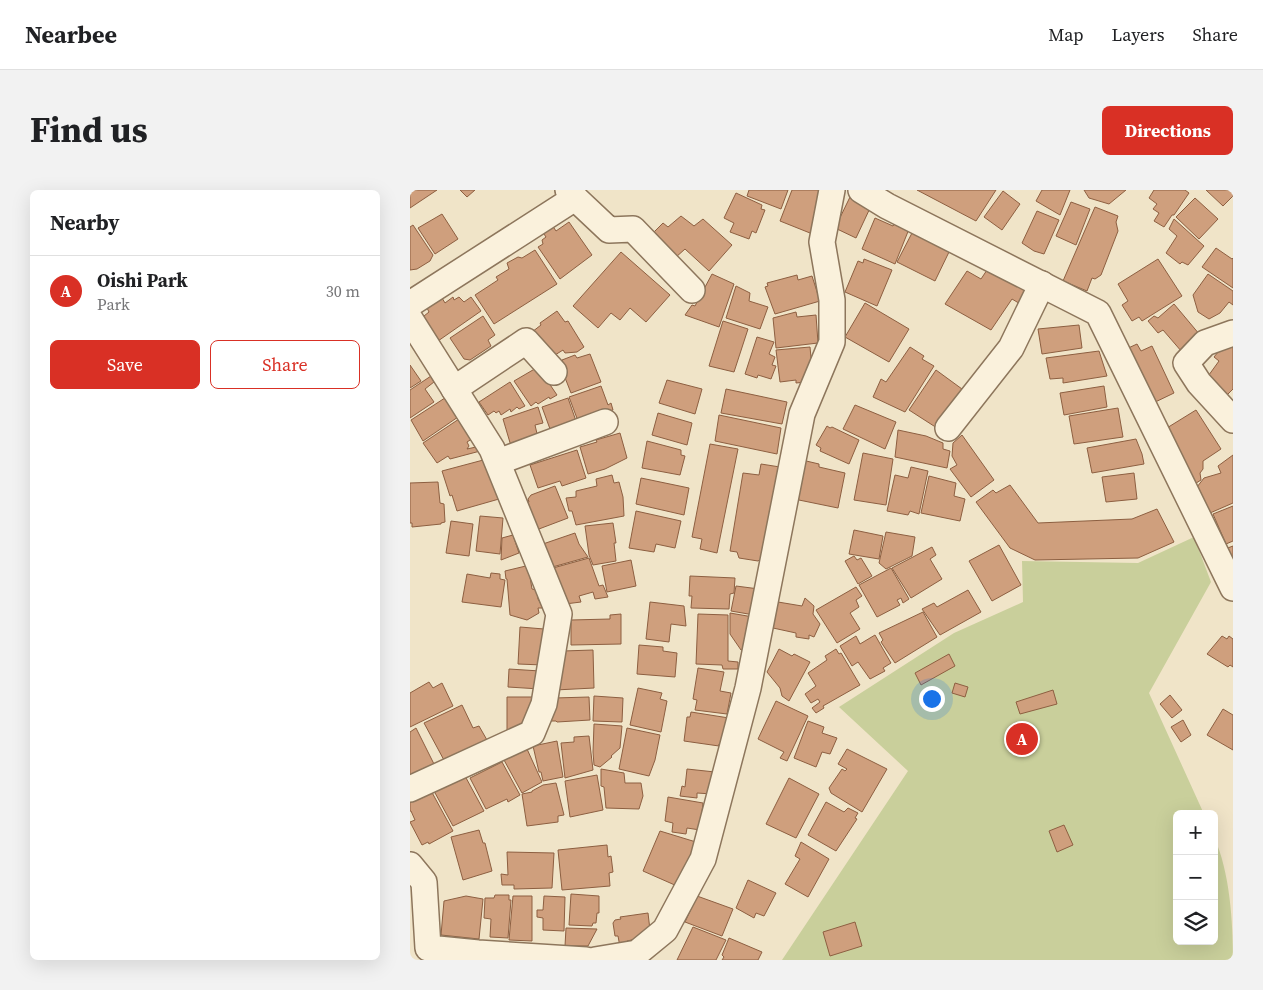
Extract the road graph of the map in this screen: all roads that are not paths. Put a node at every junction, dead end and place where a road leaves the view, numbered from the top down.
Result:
1 (832, 190) edge
2 (860, 190) edge
3 (571, 194) edge
4 (891, 198) edge
5 (1042, 284) junction
6 (692, 290) dead end
7 (410, 304) edge
8 (410, 319) edge
9 (1233, 333) edge
10 (554, 372) dead end
11 (454, 389) junction
12 (1233, 420) edge
13 (606, 422) dead end
14 (948, 428) dead end
15 (498, 462) junction
16 (1233, 588) edge
17 (410, 789) edge
18 (410, 866) edge
19 (427, 954) edge
20 (586, 960) edge
21 (595, 960) edge

1 - 21 street
2 - 4 street
3 - 6 street
3 - 7 street
4 - 5 street
5 - 14 street
5 - 16 street
8 - 11 street
9 - 12 street
10 - 11 street
11 - 15 street
13 - 15 street
15 - 17 street
18 - 19 street
19 - 20 street

